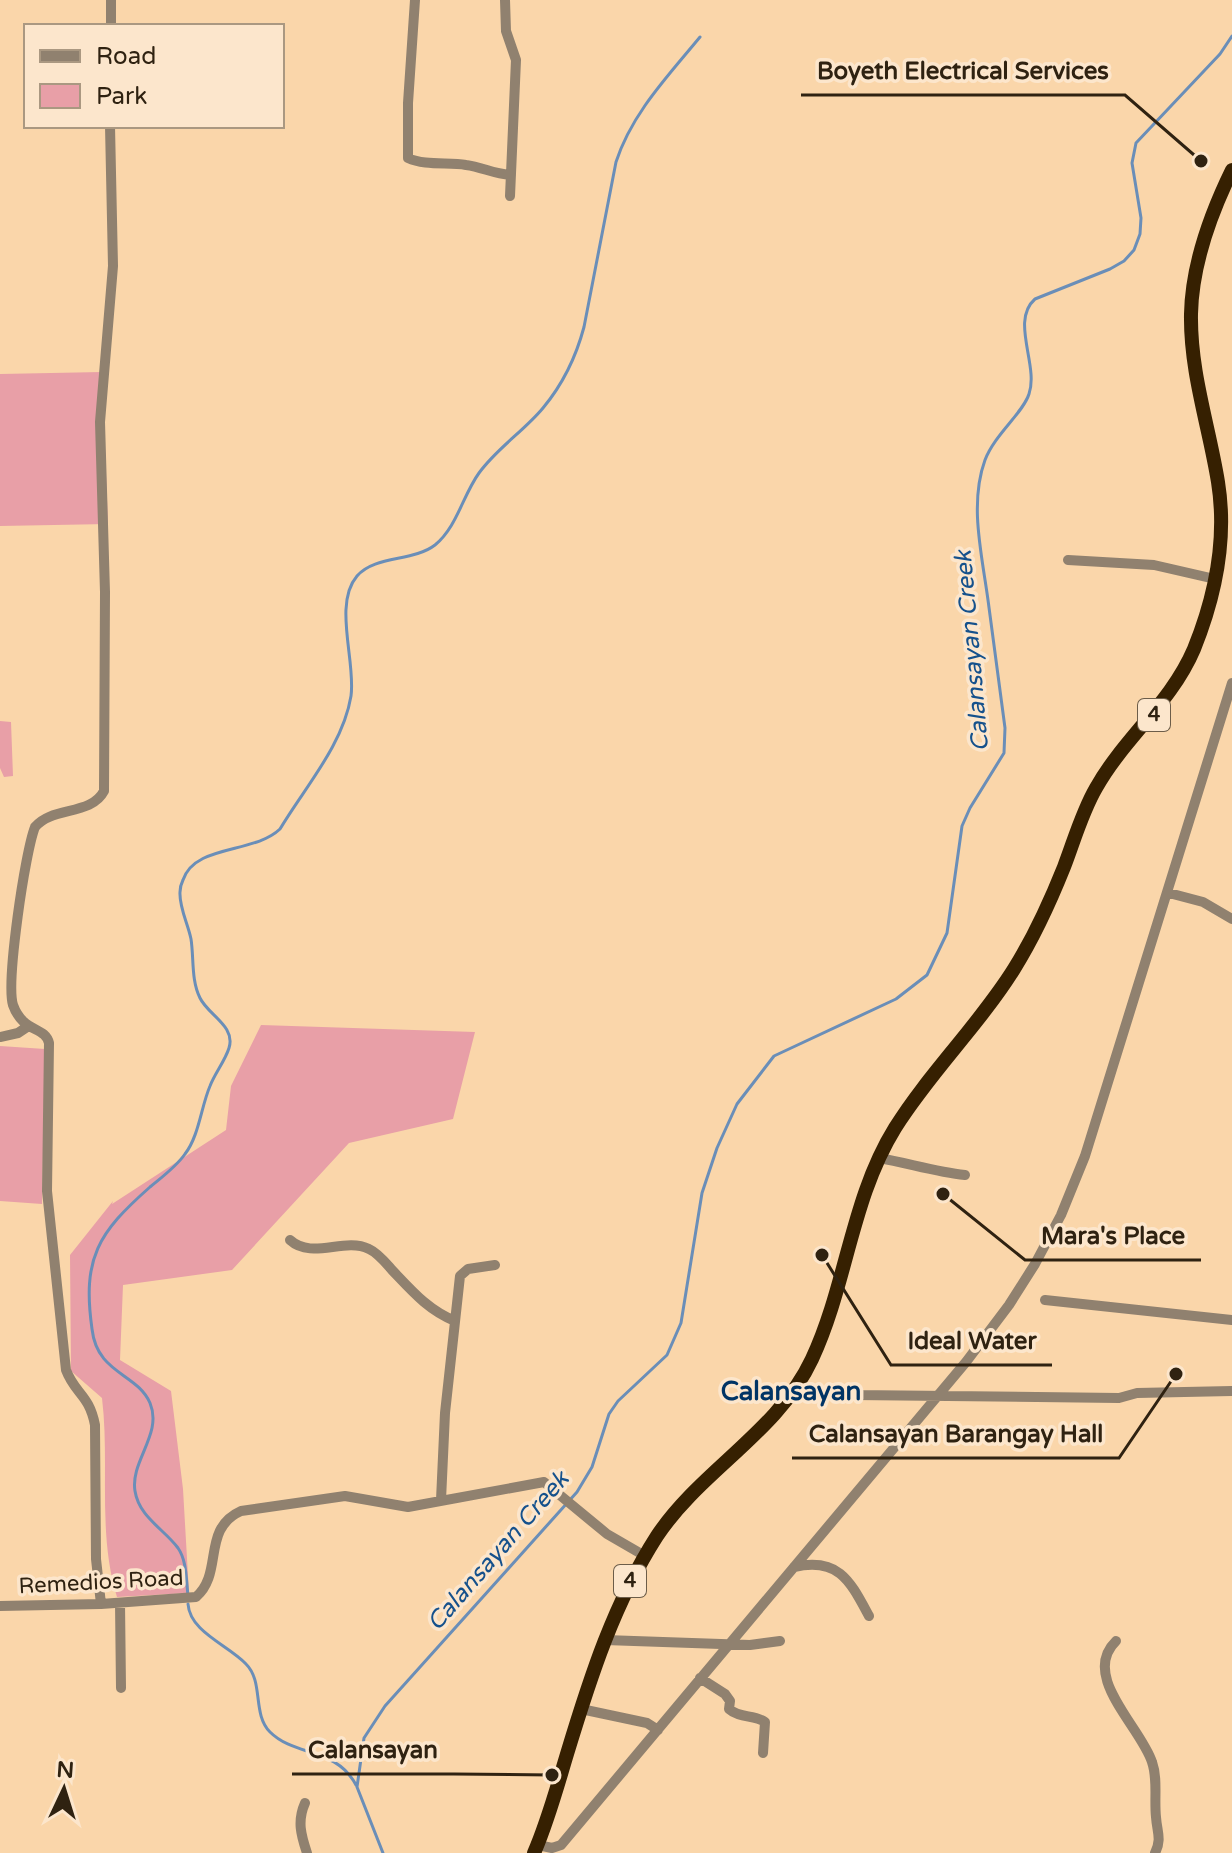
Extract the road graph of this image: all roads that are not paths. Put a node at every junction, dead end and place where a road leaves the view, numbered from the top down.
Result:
1 (111, 0) edge
2 (415, 0) edge
3 (505, 0) edge
4 (111, 24) edge
5 (110, 128) edge
6 (1232, 170) edge
7 (511, 175) junction
8 (510, 196) dead end
9 (1068, 560) dead end
10 (1215, 579) junction
11 (1232, 683) edge
12 (1169, 893) junction
13 (1232, 919) edge
14 (27, 1027) junction
15 (0, 1037) edge
16 (879, 1158) junction
17 (965, 1175) dead end
18 (290, 1240) dead end
19 (495, 1265) dead end
20 (1045, 1300) dead end
21 (1232, 1320) edge
22 (455, 1321) junction
23 (795, 1390) junction
24 (1232, 1391) edge
25 (940, 1396) junction
26 (441, 1500) junction
27 (645, 1556) junction
28 (794, 1567) junction
29 (120, 1603) junction
30 (101, 1604) junction
31 (0, 1606) edge
32 (869, 1616) dead end
33 (605, 1640) junction
34 (780, 1641) dead end
35 (1116, 1641) dead end
36 (730, 1643) junction
37 (700, 1678) junction
38 (121, 1688) dead end
39 (581, 1709) junction
40 (658, 1730) junction
41 (763, 1753) dead end
42 (305, 1803) dead end
43 (536, 1849) edge
44 (307, 1853) edge
45 (1155, 1853) edge

1 - 4 street
2 - 7 street
3 - 7 street
5 - 14 street
6 - 10 highway, 4
7 - 8 street
9 - 10 street
10 - 16 highway, 4
11 - 12 street
12 - 13 street
12 - 25 street
14 - 15 street
14 - 30 street
16 - 17 street
16 - 23 highway, 4
18 - 22 street
19 - 22 street
20 - 21 street
22 - 26 street
23 - 25 street
23 - 27 highway, 4
24 - 25 street
25 - 28 street
26 - 27 street, Remedios Road
26 - 29 street, Remedios Road
27 - 33 highway, 4
28 - 32 street
28 - 36 street
29 - 30 street, Remedios Road
29 - 38 street
30 - 31 street, Remedios Road
33 - 36 street
33 - 39 highway, 4
34 - 36 street
35 - 45 street
36 - 37 street
37 - 40 street
37 - 41 street
39 - 40 street
39 - 43 highway, 4
40 - 43 street
42 - 44 street

